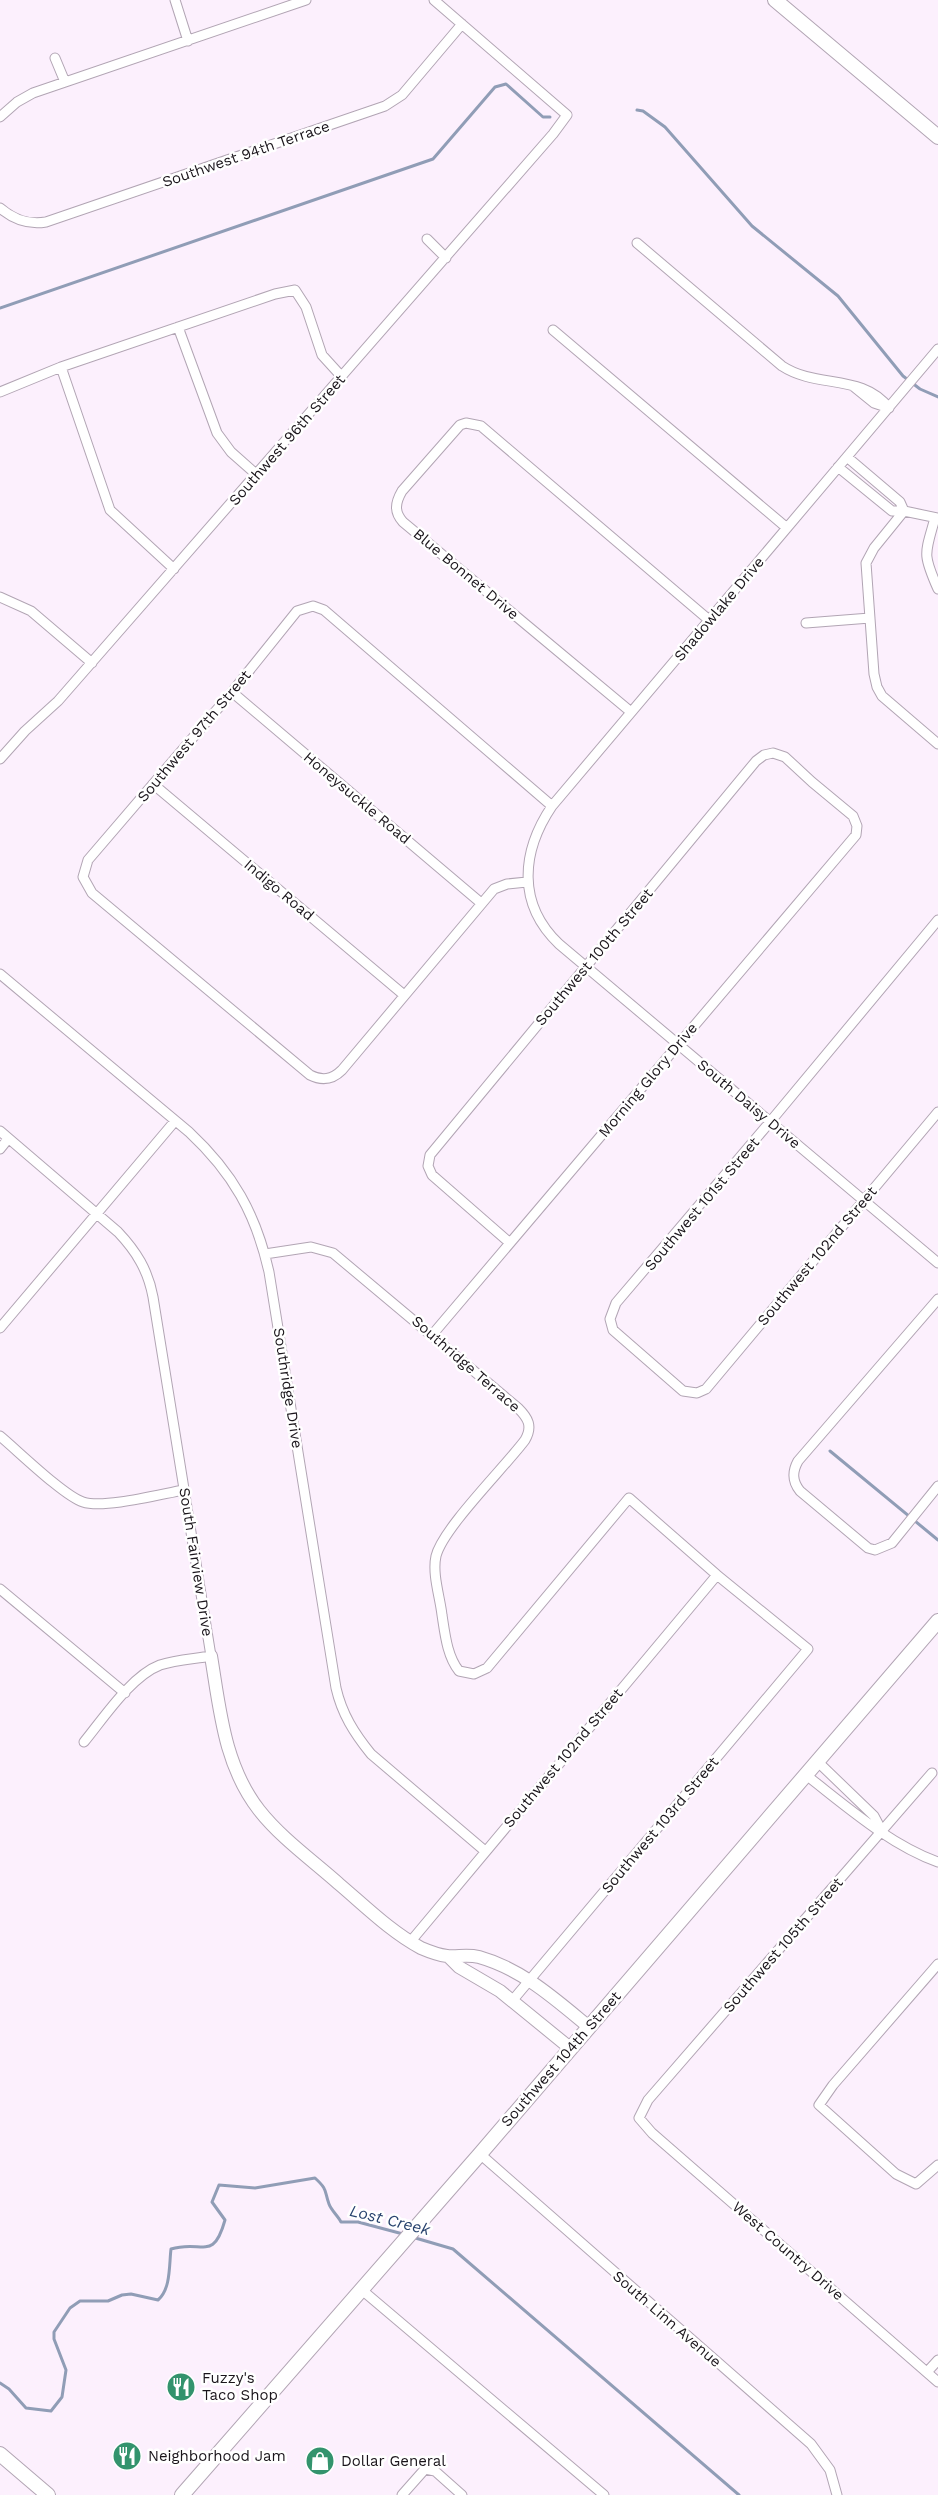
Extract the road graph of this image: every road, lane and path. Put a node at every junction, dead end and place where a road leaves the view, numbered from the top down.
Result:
1 (175, 0) edge
2 (306, 0) edge
3 (434, 0) edge
4 (775, 0) edge
5 (462, 24) junction
6 (188, 41) junction
7 (55, 58) dead end
8 (65, 81) junction
9 (0, 117) edge
10 (938, 137) edge
11 (0, 208) edge
12 (427, 239) dead end
13 (637, 243) dead end
14 (446, 258) junction
15 (178, 327) junction
16 (553, 330) dead end
17 (938, 349) edge
18 (62, 367) junction
19 (342, 377) junction
20 (0, 392) edge
21 (889, 408) junction
22 (847, 457) junction
23 (838, 467) junction
24 (256, 474) junction
25 (904, 511) junction
26 (937, 518) edge
27 (787, 528) junction
28 (174, 569) junction
29 (938, 589) edge
30 (0, 597) edge
31 (870, 618) junction
32 (709, 620) junction
33 (806, 623) dead end
34 (92, 663) junction
35 (232, 692) junction
36 (631, 712) junction
37 (938, 744) edge
38 (0, 759) edge
39 (153, 784) junction
40 (552, 806) junction
41 (857, 823) joint
42 (527, 882) junction
43 (481, 903) junction
44 (938, 920) edge
45 (586, 967) junction
46 (0, 974) edge
47 (404, 995) junction
48 (678, 1044) junction
49 (938, 1112) edge
50 (175, 1121) junction
51 (771, 1122) junction
52 (0, 1131) edge
53 (9, 1139) junction
54 (0, 1149) edge
55 (864, 1200) junction
56 (97, 1214) junction
57 (510, 1243) junction
58 (265, 1254) junction
59 (938, 1263) edge
60 (938, 1299) edge
61 (0, 1328) edge
62 (432, 1335) junction
63 (693, 1394) joint
64 (0, 1436) edge
65 (938, 1486) edge
66 (184, 1490) junction
67 (717, 1575) junction
68 (0, 1588) edge
69 (938, 1621) edge
70 (211, 1656) junction
71 (125, 1694) junction
72 (84, 1742) dead end
73 (818, 1762) junction
74 (932, 1773) dead end
75 (806, 1775) junction
76 (882, 1831) junction
77 (485, 1851) junction
78 (938, 1862) edge
79 (411, 1941) junction
80 (448, 1956) junction
81 (938, 1964) edge
82 (529, 1980) junction
83 (512, 2001) junction
84 (589, 2027) junction
85 (570, 2049) junction
86 (639, 2118) joint
87 (480, 2154) junction
88 (938, 2165) edge
89 (362, 2290) junction
90 (938, 2360) edge
91 (927, 2372) junction
92 (938, 2382) edge
93 (0, 2454) edge
94 (48, 2495) edge
95 (182, 2495) edge
96 (402, 2495) edge
97 (462, 2495) edge
98 (604, 2495) edge
99 (837, 2495) edge

1 - 6 street
2 - 6 street
3 - 5 street
4 - 10 main road
5 - 11 street, Southwest 94th Terrace
5 - 14 street, Southwest 96th Street
6 - 8 street
7 - 8 street
8 - 9 street
12 - 14 street
13 - 21 street
14 - 19 street, Southwest 96th Street
15 - 18 street
15 - 19 street
15 - 24 street
16 - 27 street
17 - 21 street, Shadowlake Drive
18 - 20 street
18 - 28 street
19 - 24 street, Southwest 96th Street
21 - 22 street, Shadowlake Drive
22 - 23 street, Shadowlake Drive
22 - 25 street
23 - 25 street
23 - 27 street, Shadowlake Drive
24 - 28 street, Southwest 96th Street
25 - 26 street
25 - 31 street
26 - 29 street
27 - 32 street, Shadowlake Drive
28 - 34 street, Southwest 96th Street
30 - 34 street
31 - 33 street
31 - 37 street
32 - 36 street, Shadowlake Drive
32 - 36 street, Blue Bonnet Drive
34 - 38 street, Southwest 96th Street
35 - 39 street, Southwest 97th Street
35 - 40 street, Southwest 97th Street
35 - 43 street, Honeysuckle Road
36 - 40 street, Shadowlake Drive
39 - 47 street, Indigo Road
39 - 47 street, Southwest 97th Street
40 - 42 street, Shadowlake Drive
41 - 45 street, Southwest 100th Street
41 - 48 street, Morning Glory Drive
42 - 43 street
42 - 45 street, South Daisy Drive
43 - 47 street
44 - 51 street, Southwest 101st Street
45 - 48 street, South Daisy Drive
45 - 57 street, Southwest 100th Street
46 - 50 street, Southridge Drive
48 - 51 street, South Daisy Drive
48 - 57 street, Morning Glory Drive
49 - 55 street, Southwest 102nd Street
50 - 56 street
50 - 58 street, Southridge Drive
51 - 55 street, South Daisy Drive
51 - 63 street, Southwest 101st Street
52 - 53 street, South Fairview Drive
53 - 54 street
53 - 56 street, South Fairview Drive
55 - 59 street, South Daisy Drive
55 - 63 street, Southwest 102nd Street
56 - 61 street
56 - 66 street, South Fairview Drive
57 - 62 street, Morning Glory Drive
58 - 62 street, Southridge Terrace
58 - 77 street, Southridge Drive
60 - 65 street
62 - 67 street, Southridge Terrace
64 - 66 street
66 - 70 street, South Fairview Drive
67 - 77 street, Southwest 102nd Street
67 - 82 street, Southwest 103rd Street
68 - 71 street
69 - 73 main road, Southwest 104th Street
70 - 71 street
70 - 79 street, South Fairview Drive
71 - 72 street
73 - 75 main road, Southwest 104th Street
73 - 76 street
74 - 76 street, Southwest 105th Street
75 - 76 street
75 - 84 main road, Southwest 104th Street
76 - 78 street
76 - 86 street, Southwest 105th Street
77 - 79 street, Southwest 102nd Street
79 - 80 street, South Fairview Drive
80 - 82 street, South Fairview Drive
80 - 83 street, South Fairview Drive
81 - 88 street
82 - 83 street, Southwest 103rd Street
82 - 84 street, South Fairview Drive
83 - 85 street, South Fairview Drive
84 - 85 main road, Southwest 104th Street
85 - 87 main road, Southwest 104th Street
86 - 91 street, West Country Drive
87 - 89 main road, Southwest 104th Street
87 - 99 street, South Linn Avenue
89 - 95 main road, Southwest 104th Street
89 - 98 street
90 - 91 street
91 - 92 street, West Country Drive
93 - 94 main road
96 - 97 street

